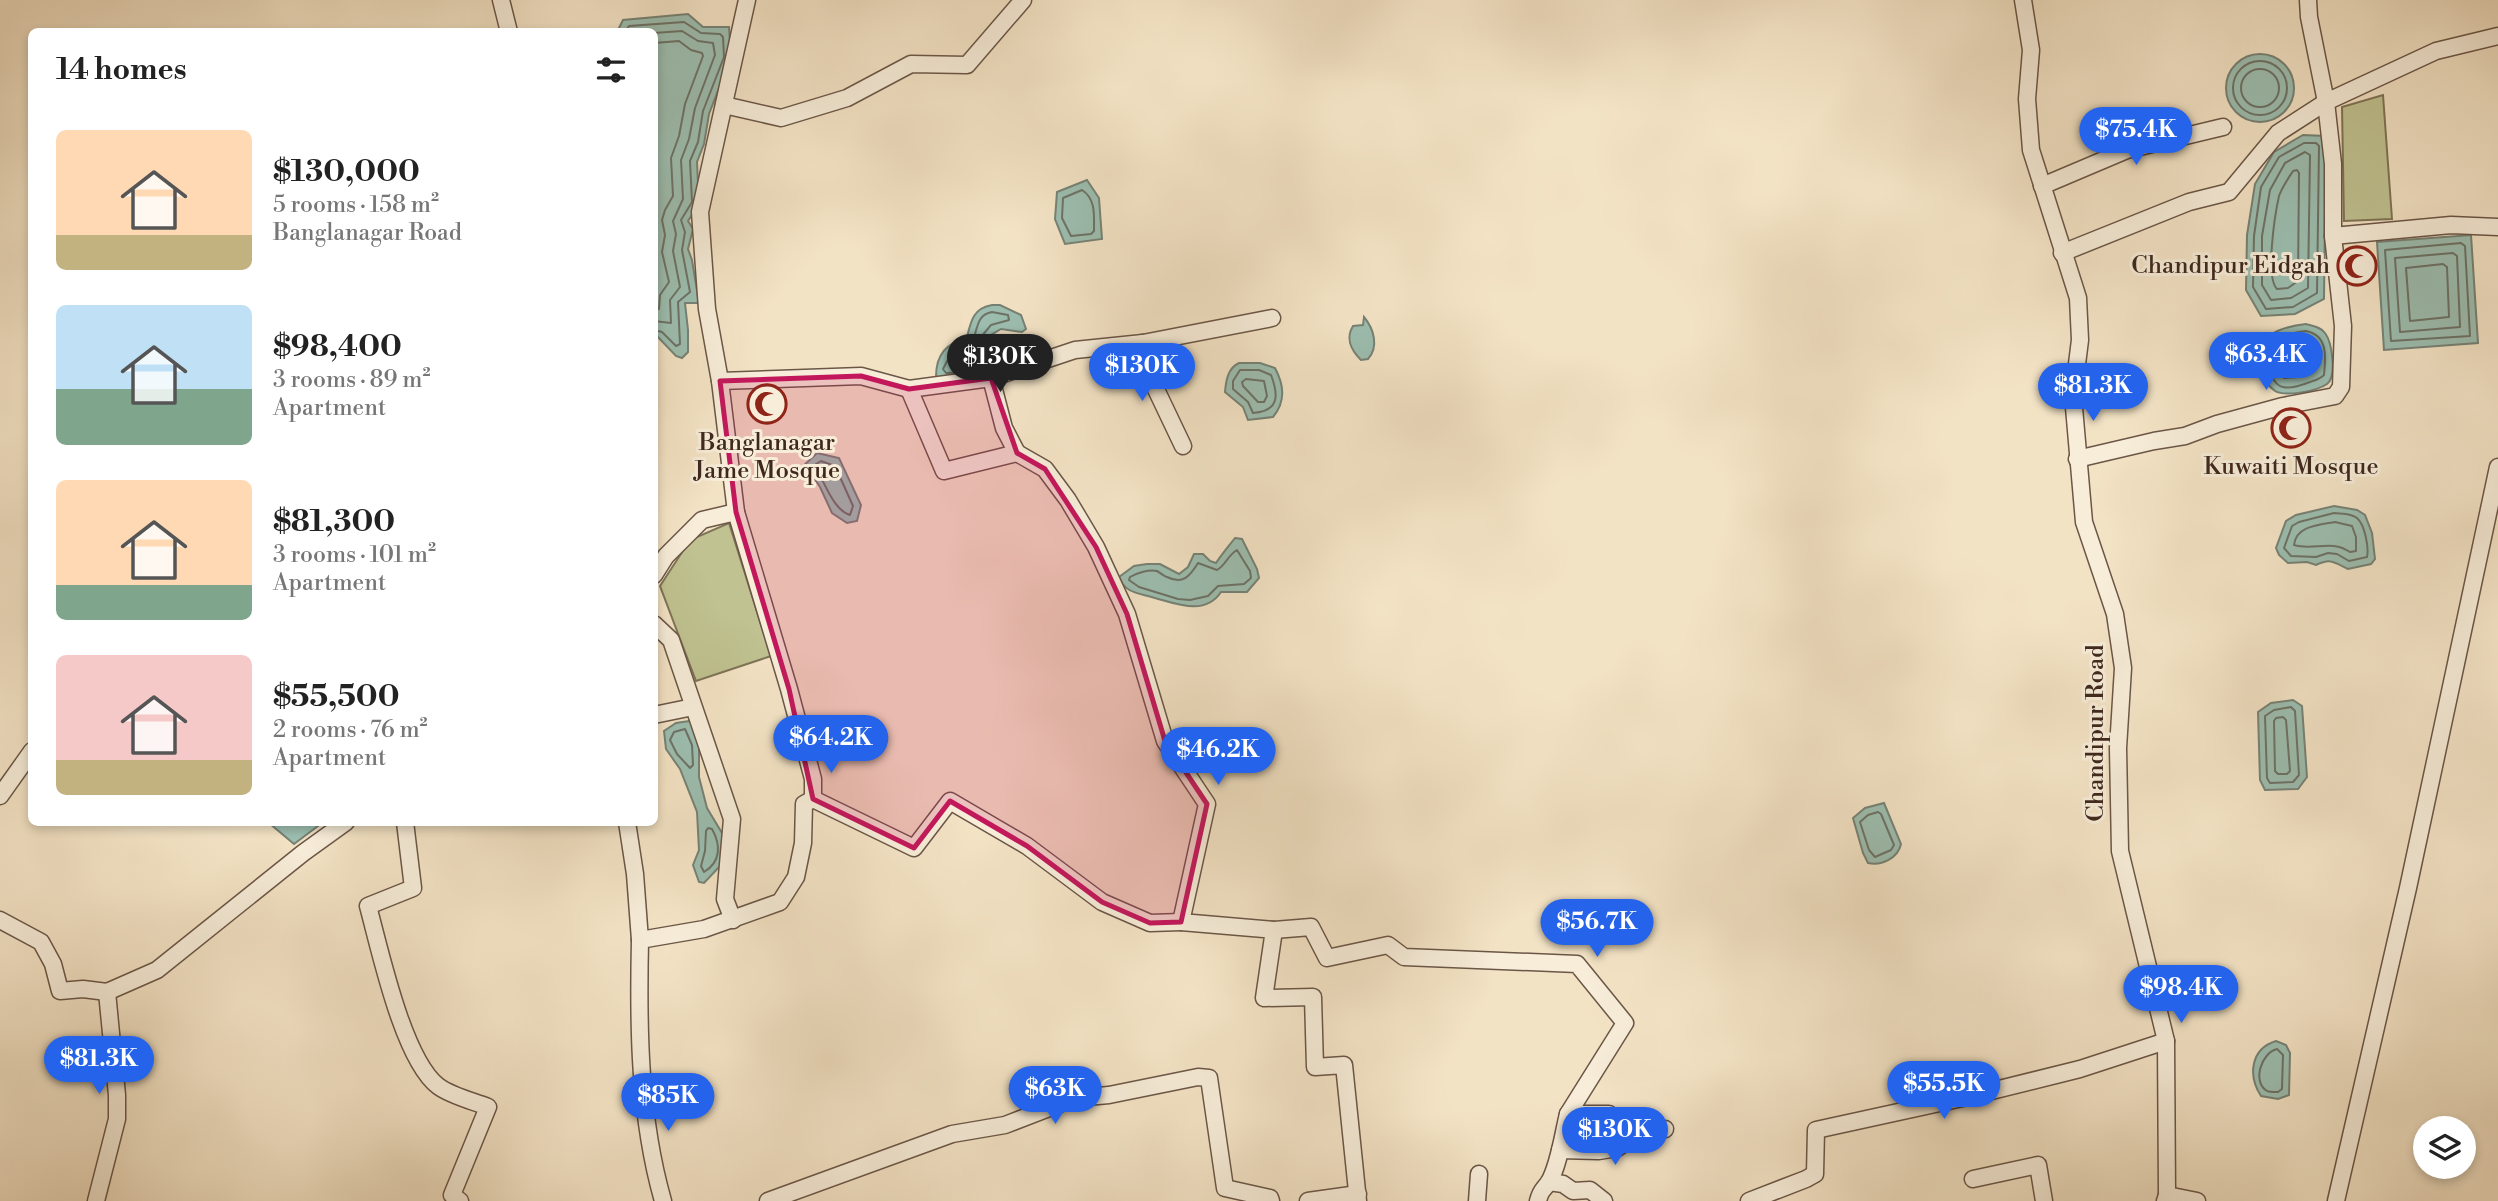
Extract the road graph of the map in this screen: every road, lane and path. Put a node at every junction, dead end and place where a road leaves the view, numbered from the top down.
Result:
1 (501, 0) edge
2 (747, 0) edge
3 (1023, 0) edge
4 (2023, 0) edge
5 (2308, 0) edge
6 (508, 28) edge
7 (2498, 36) edge
8 (2326, 102) junction
9 (724, 105) junction
10 (2223, 127) dead end
11 (2042, 187) junction
12 (2498, 227) edge
13 (2333, 236) junction
14 (2062, 253) junction
15 (1272, 318) dead end
16 (1143, 343) junction
17 (991, 378) junction
18 (720, 381) junction
19 (909, 389) junction
20 (1183, 446) dead end
21 (1017, 453) junction
22 (2077, 459) junction
23 (2498, 467) edge
24 (2493, 508) edge
25 (736, 512) junction
26 (658, 569) edge
27 (658, 628) edge
28 (694, 707) junction
29 (658, 714) edge
30 (28, 757) edge
31 (0, 796) edge
32 (813, 799) junction
33 (340, 826) edge
34 (405, 826) edge
35 (627, 826) edge
36 (0, 920) edge
37 (733, 920) junction
38 (1181, 922) junction
39 (1274, 930) junction
40 (640, 940) junction
41 (107, 992) junction
42 (2166, 1041) junction
43 (1568, 1114) junction
44 (1609, 1114) dead end
45 (1665, 1129) dead end
46 (1560, 1150) junction
47 (1479, 1174) dead end
48 (1973, 1179) dead end
49 (1549, 1182) junction
50 (1358, 1197) edge
51 (2166, 1198) edge
52 (96, 1201) edge
53 (460, 1201) edge
54 (663, 1201) edge
55 (768, 1201) edge
56 (1271, 1201) edge
57 (1308, 1201) edge
58 (1477, 1201) edge
59 (1538, 1201) edge
60 (1604, 1201) edge
61 (1749, 1201) edge
62 (2044, 1201) edge
63 (2197, 1201) edge
64 (2336, 1201) edge

1 - 6 street
2 - 9 street
3 - 9 street
4 - 11 street, Chandipur Road
5 - 8 street
7 - 8 street
8 - 13 street
8 - 14 street
9 - 18 street
10 - 11 street
11 - 14 street, Chandipur Road
12 - 13 street
13 - 22 street
14 - 22 street, Chandipur Road
15 - 16 street
16 - 17 street
16 - 20 street
17 - 19 street
17 - 21 street
18 - 19 street
18 - 25 street
19 - 21 street
21 - 38 street
22 - 42 street, Chandipur Road
23 - 24 street
24 - 64 street
25 - 26 street
25 - 32 street
27 - 28 street
28 - 29 street
28 - 37 street
30 - 31 street
32 - 37 street
32 - 38 street
33 - 41 street
34 - 53 street
35 - 40 street
36 - 41 street
37 - 40 street
38 - 39 street
39 - 43 street
39 - 50 street
40 - 54 street
41 - 52 street
42 - 51 street, Chandipur Road
42 - 61 street
43 - 44 street
43 - 46 street
45 - 46 street
46 - 49 street
47 - 58 street
48 - 62 street
49 - 59 street
49 - 60 street
50 - 57 street
51 - 63 street
55 - 56 street

